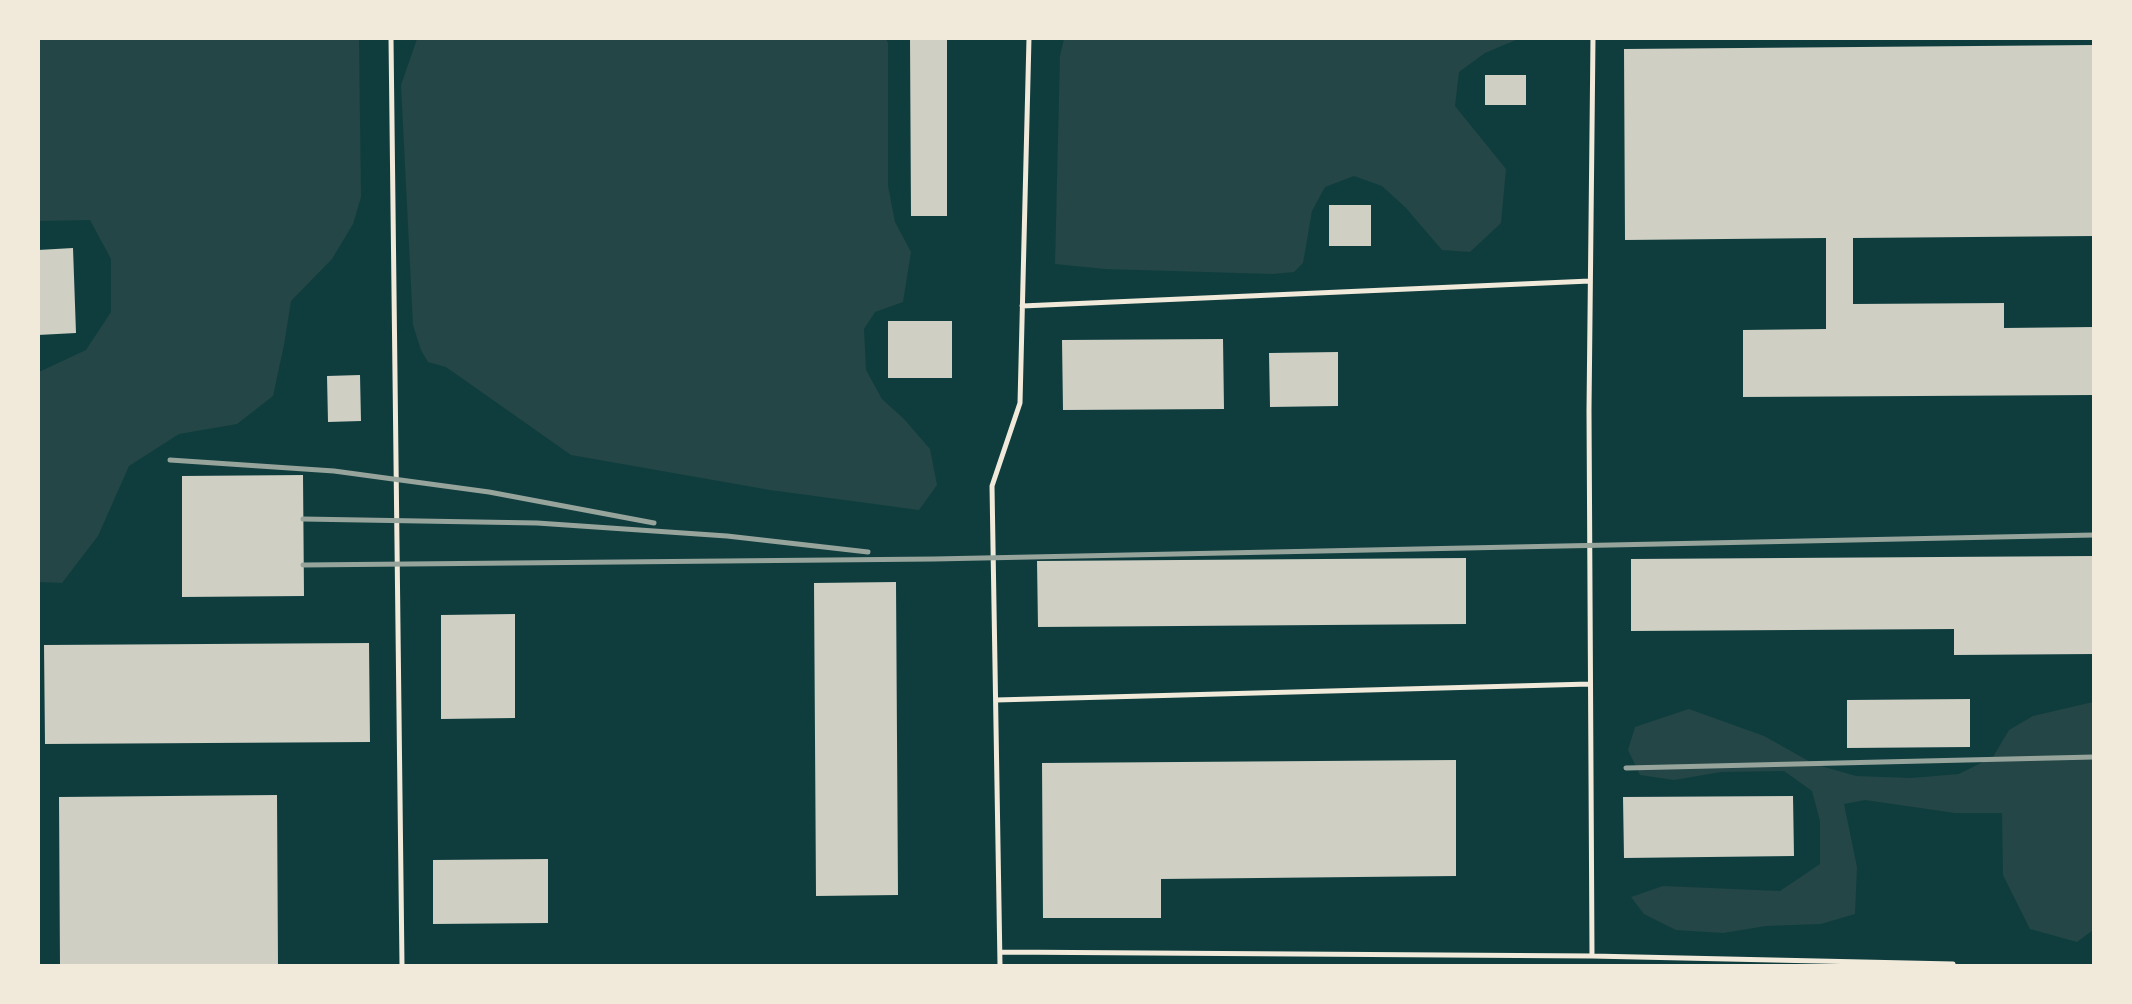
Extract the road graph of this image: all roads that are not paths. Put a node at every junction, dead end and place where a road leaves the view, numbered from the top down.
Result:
1 (391, 38) edge
2 (1029, 38) edge
3 (1593, 38) edge
4 (1590, 281) junction
5 (1022, 306) junction
6 (1590, 684) junction
7 (996, 700) junction
8 (1000, 951) junction
9 (1592, 956) junction
10 (1687, 958) junction
11 (1953, 964) edge
12 (402, 965) edge
13 (1000, 965) edge
14 (1687, 965) edge

1 - 12 lane
2 - 5 lane
3 - 4 lane
4 - 5 lane
4 - 6 lane
5 - 7 lane
6 - 7 lane
6 - 9 lane
7 - 8 lane
8 - 9 lane
8 - 13 lane
9 - 10 lane
10 - 11 lane
10 - 14 lane

